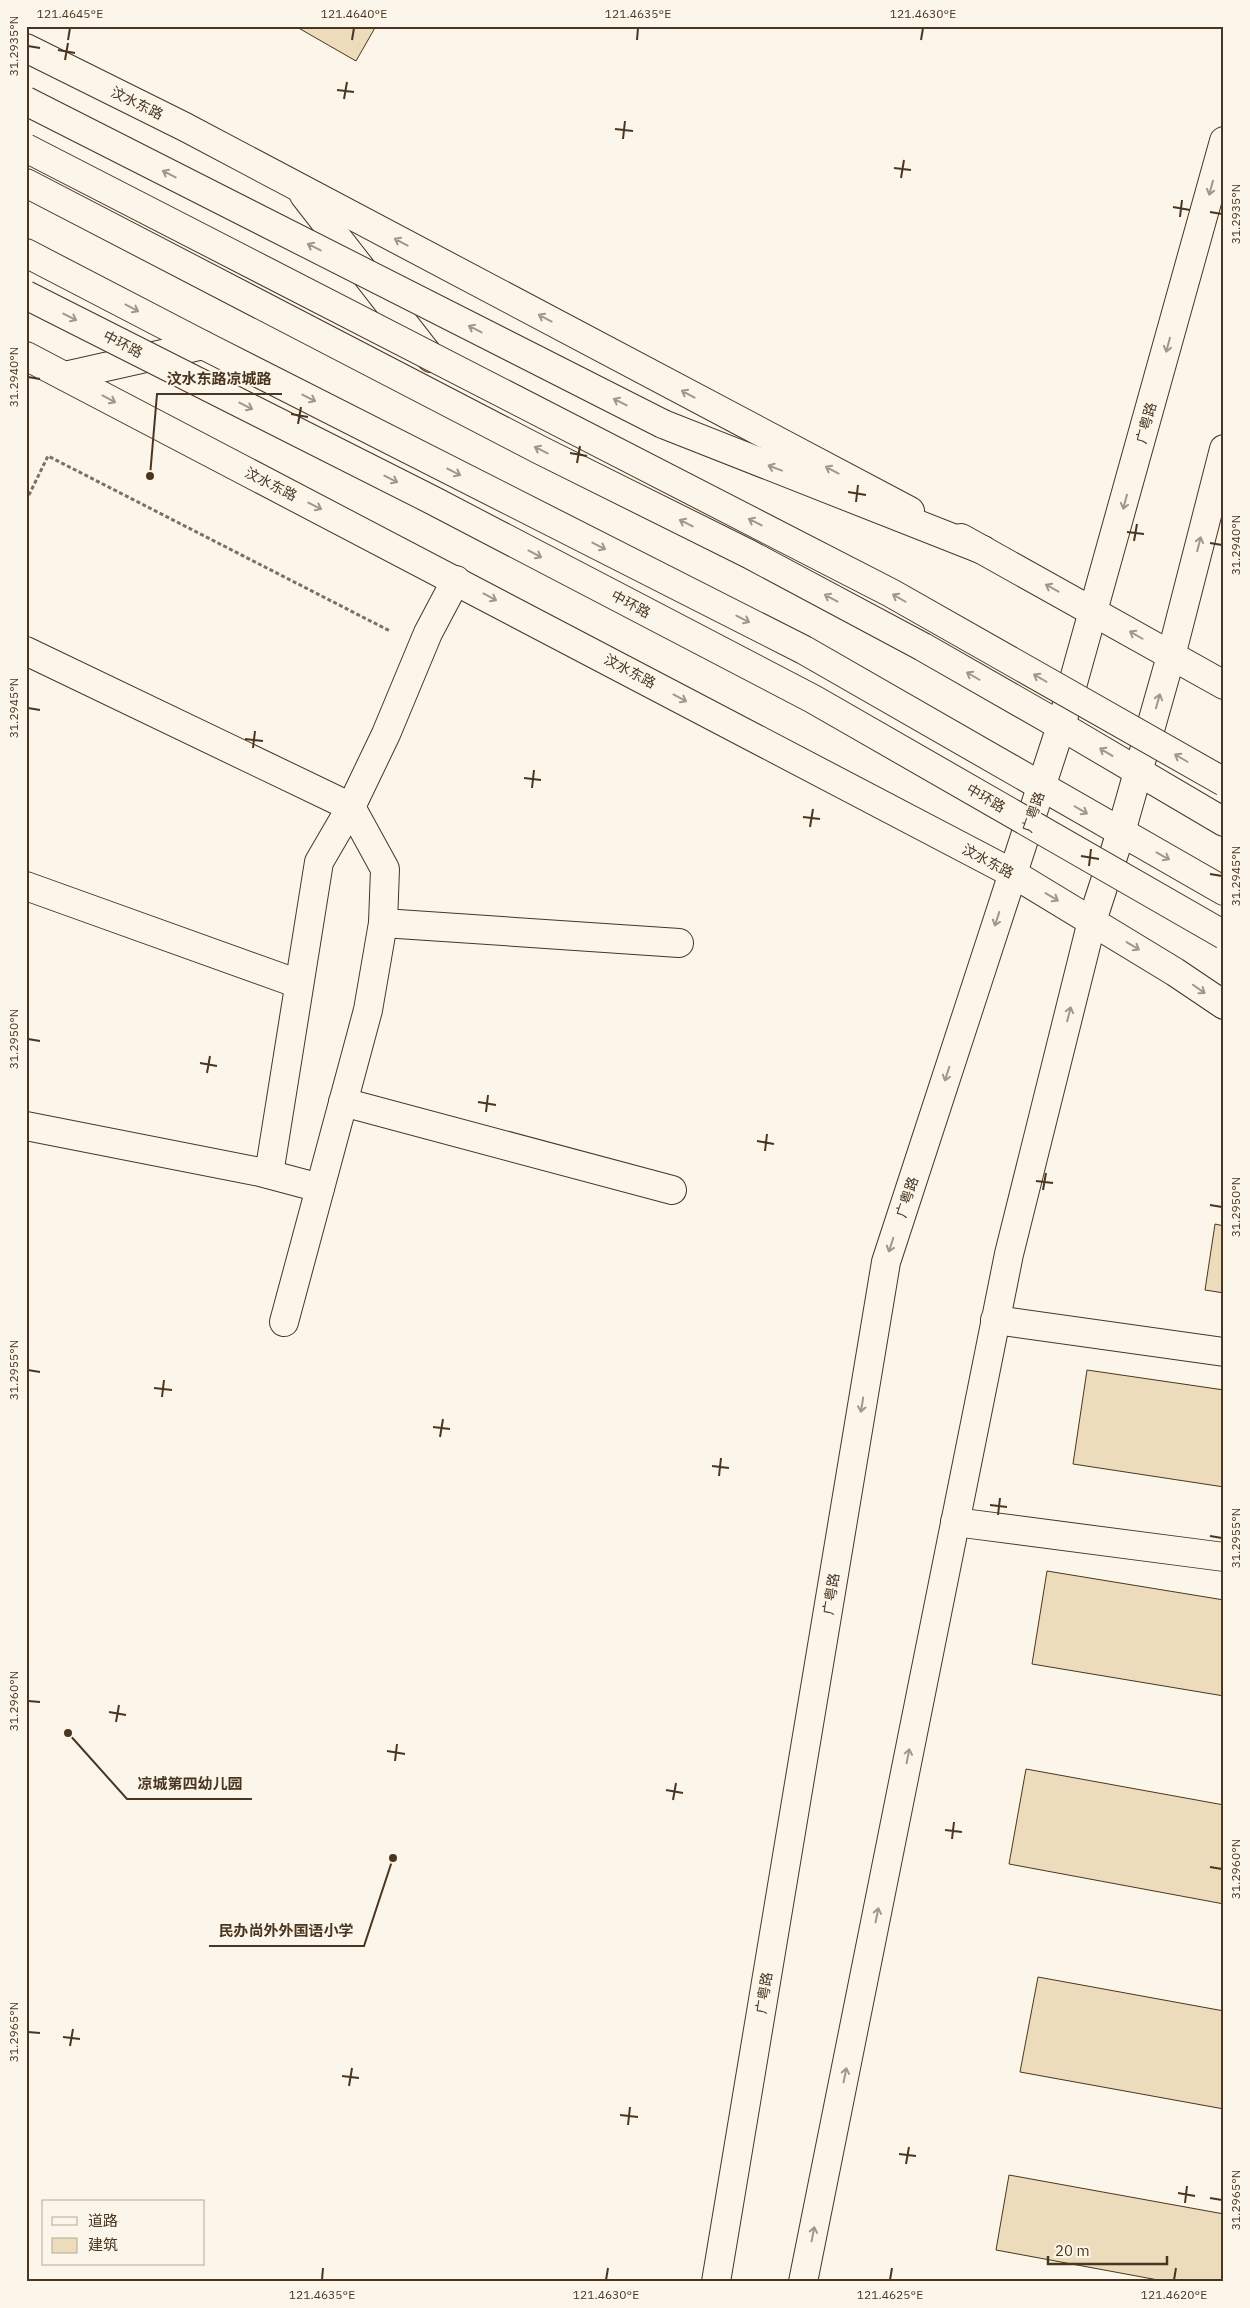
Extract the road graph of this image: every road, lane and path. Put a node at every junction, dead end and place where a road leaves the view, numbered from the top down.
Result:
1 (26, 48) edge
2 (26, 101) edge
3 (1224, 141) edge
4 (26, 148) edge
5 (26, 183) edge
6 (299, 188) junction
7 (26, 253) edge
8 (26, 295) edge
9 (203, 345) junction
10 (26, 356) edge
11 (65, 376) junction
12 (475, 415) junction
13 (1224, 449) edge
14 (26, 501) edge
15 (983, 550) junction
16 (456, 580) junction
17 (1094, 612) junction
18 (422, 648) junction
19 (26, 650) edge
20 (1171, 656) junction
21 (1224, 686) edge
22 (1061, 726) junction
23 (1138, 771) junction
24 (1224, 782) edge
25 (1041, 787) junction
26 (351, 807) junction
27 (1224, 822) edge
28 (1121, 832) junction
29 (1012, 873) junction
30 (26, 886) edge
31 (1224, 891) edge
32 (1092, 921) junction
33 (383, 923) junction
34 (1224, 935) edge
35 (679, 943) dead end
36 (299, 984) junction
37 (1224, 1005) edge
38 (343, 1102) junction
39 (26, 1126) edge
40 (269, 1174) junction
41 (320, 1188) junction
42 (672, 1190) dead end
43 (996, 1320) junction
44 (284, 1322) dead end
45 (1224, 1352) edge
46 (955, 1522) junction
47 (1224, 1557) edge
48 (716, 2282) edge
49 (803, 2282) edge

1 - 6 main road, 汶水东路
15 -> 2 main road, bridge
3 -> 17 main road, 广粤路
24 -> 4 main road, bridge
5 - 12 main road
6 - 12 main road
15 -> 6 main road, 汶水东路
7 -> 9 main road
8 -> 34 main road, 中环路, bridge
9 - 11 main road
9 -> 25 main road
10 - 11 main road, 汶水东路
11 -> 16 main road, 汶水东路
22 -> 12 main road
20 -> 13 main road
14 - 18 path
17 -> 15 main road, 汶水东路
16 - 18 main road
16 -> 29 main road, 汶水东路
20 -> 17 main road, 汶水东路
17 - 22 main road, 广粤路
18 - 26 main road
19 - 26 main road
20 - 21 main road, 汶水东路
23 -> 20 main road
23 -> 22 main road
22 - 25 main road, 广粤路
23 - 27 main road
23 - 28 main road
25 -> 28 main road
25 - 29 main road, 广粤路
26 - 33 main road
26 - 36 main road
28 -> 31 main road
28 - 32 main road
29 -> 32 main road, 汶水东路
29 -> 48 main road, 广粤路
30 - 36 main road
32 -> 37 main road, 汶水东路
43 -> 32 main road
33 - 35 main road
33 - 38 main road
36 - 40 main road
38 - 41 main road
38 - 42 main road
39 - 40 main road
40 - 41 main road
41 - 44 main road
43 - 45 main road
43 - 46 main road
46 - 47 main road
49 -> 46 main road

